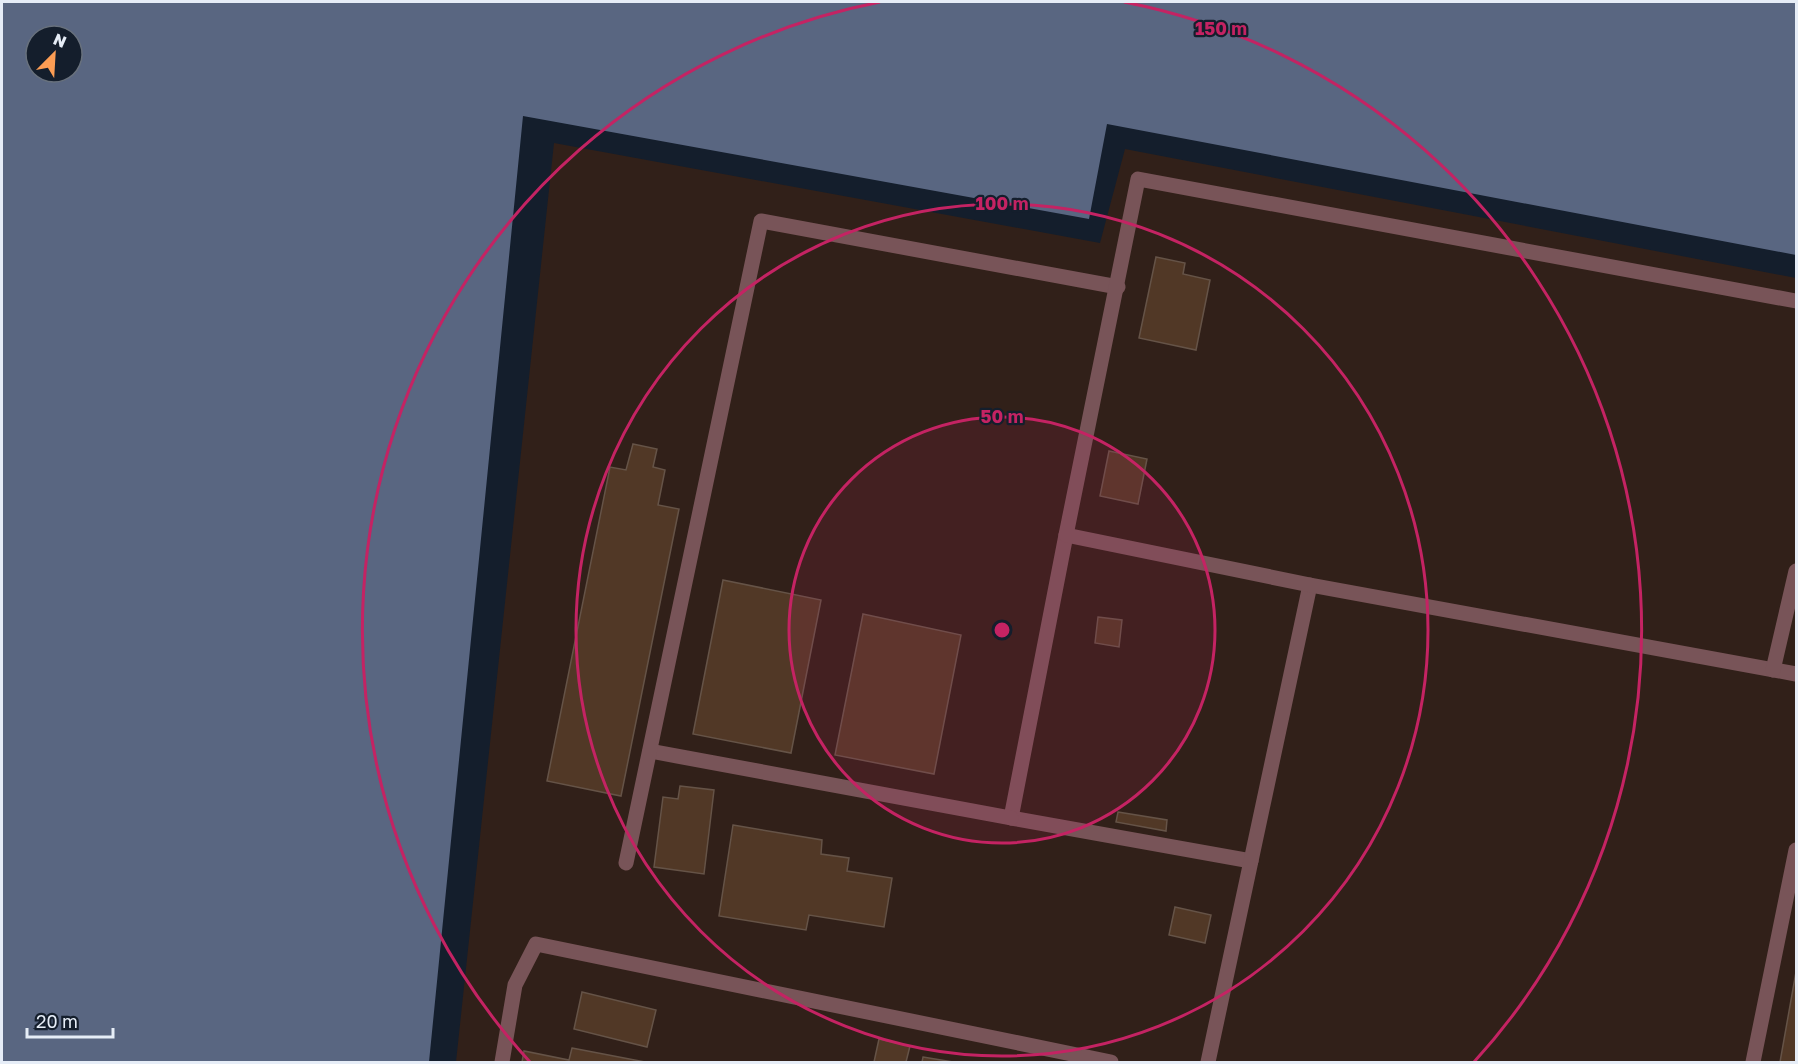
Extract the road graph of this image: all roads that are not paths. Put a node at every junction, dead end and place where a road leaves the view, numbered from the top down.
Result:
1 (1118, 287) junction
2 (1797, 302) edge
3 (1066, 535) junction
4 (1797, 571) edge
5 (1310, 585) junction
6 (1773, 670) junction
7 (1797, 674) edge
8 (650, 752) junction
9 (1011, 818) junction
10 (1797, 850) edge
11 (1251, 861) junction
12 (626, 863) dead end
13 (502, 1062) edge
14 (1111, 1062) edge
15 (1208, 1062) edge
16 (1753, 1062) edge

1 - 2 street
1 - 3 street
1 - 8 street
3 - 5 street
3 - 9 street
4 - 6 street
5 - 6 street
5 - 11 street
6 - 7 street
8 - 9 street
8 - 12 street
9 - 11 street
10 - 16 street
11 - 15 street
13 - 14 street

